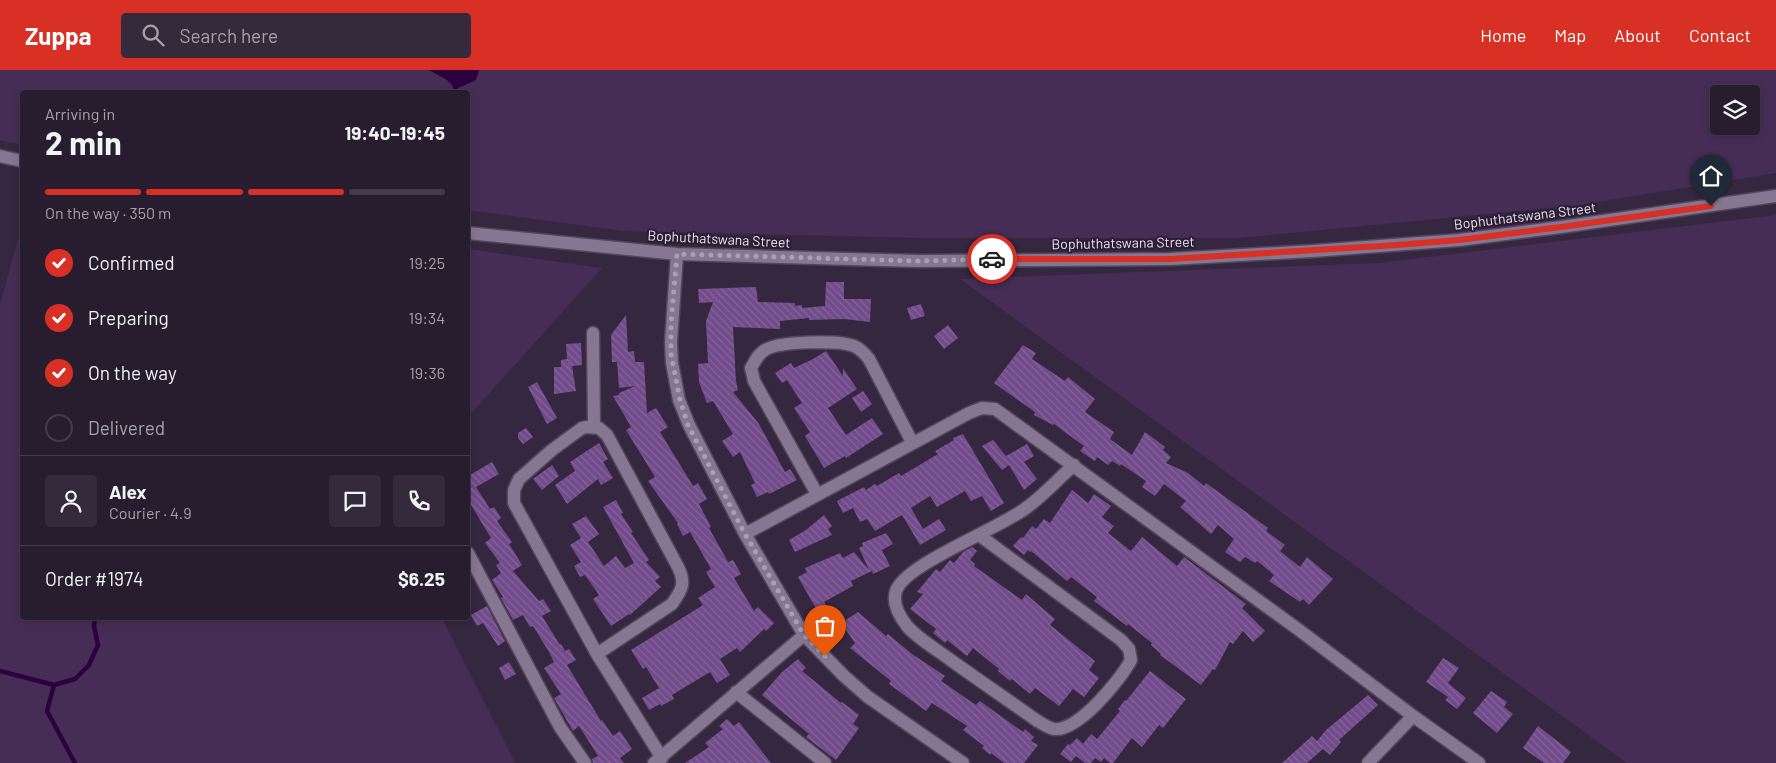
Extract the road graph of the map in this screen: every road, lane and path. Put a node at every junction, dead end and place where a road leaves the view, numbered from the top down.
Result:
1 (0, 156) edge
2 (20, 161) edge
3 (1776, 196) edge
4 (470, 232) edge
5 (677, 254) junction
6 (593, 333) dead end
7 (594, 426) junction
8 (912, 442) junction
9 (1074, 465) junction
10 (817, 494) junction
11 (745, 534) junction
12 (979, 535) junction
13 (470, 557) edge
14 (804, 635) junction
15 (597, 654) junction
16 (736, 692) junction
17 (1413, 716) junction
18 (658, 760) edge
19 (584, 763) edge
20 (825, 763) edge
21 (963, 763) edge
22 (1368, 763) edge
23 (1479, 763) edge

1 - 2 street
3 - 5 street, Bophuthatswana Street
4 - 5 street, Bophuthatswana Street
5 - 11 street
6 - 7 street
7 - 15 street
7 - 15 street
8 - 9 street
8 - 10 street
8 - 10 street
9 - 12 street
9 - 17 street
10 - 11 street
11 - 14 street
12 - 12 street
13 - 19 street
14 - 16 street
14 - 21 street
15 - 18 street
16 - 18 street
16 - 20 street
17 - 22 street
17 - 23 street

